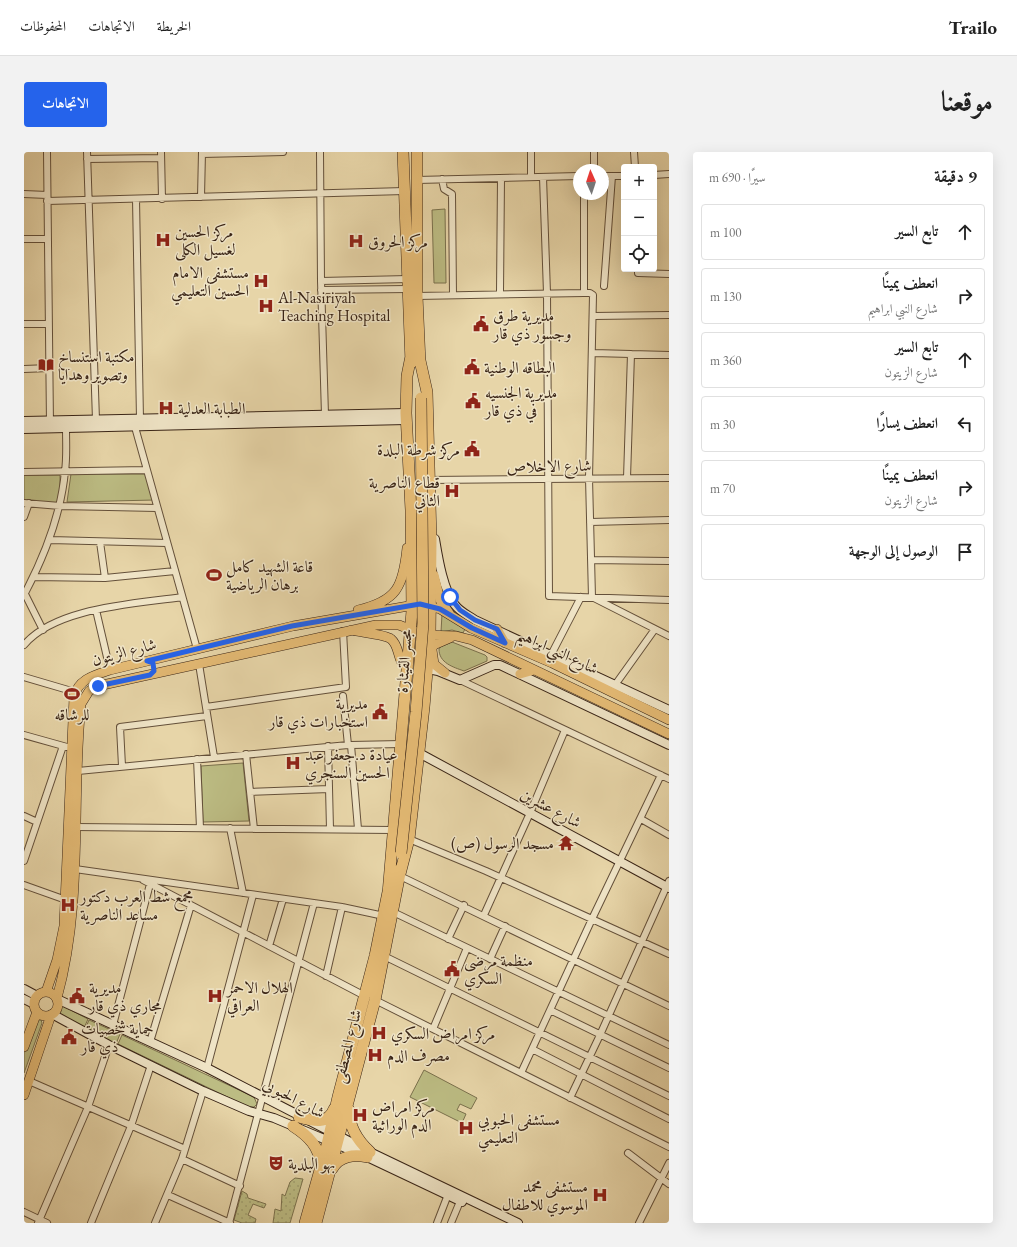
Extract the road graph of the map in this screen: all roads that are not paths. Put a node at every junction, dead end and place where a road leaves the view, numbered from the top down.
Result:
1 (47, 152) edge
2 (87, 152) edge
3 (283, 152) edge
4 (320, 152) edge
5 (403, 152) edge
6 (417, 152) edge
7 (531, 152) edge
8 (594, 152) edge
9 (634, 152) edge
10 (202, 153) edge
11 (233, 153) edge
12 (161, 155) edge
13 (87, 159) junction
14 (594, 164) edge
15 (635, 164) edge
16 (669, 174) edge
17 (657, 175) edge
18 (573, 176) edge
19 (612, 176) joint
20 (621, 176) edge
21 (531, 177) junction
22 (543, 177) junction
23 (501, 178) junction
24 (442, 179) junction
25 (417, 180) junction
26 (404, 191) junction
27 (320, 193) junction
28 (24, 194) edge
29 (47, 194) junction
30 (202, 197) junction
31 (136, 199) junction
32 (162, 199) junction
33 (89, 200) junction
34 (584, 200) edge
35 (47, 201) junction
36 (24, 239) edge
37 (47, 239) junction
38 (638, 272) edge
39 (669, 274) edge
40 (321, 281) junction
41 (604, 286) dead end
42 (411, 288) junction
43 (321, 290) junction
44 (584, 292) junction
45 (500, 293) junction
46 (547, 293) junction
47 (453, 295) junction
48 (669, 315) edge
49 (594, 316) junction
50 (24, 324) edge
51 (48, 324) junction
52 (593, 353) junction
53 (631, 354) junction
54 (669, 355) edge
55 (415, 356) junction
56 (49, 368) junction
57 (24, 369) edge
58 (325, 414) junction
59 (406, 416) junction
60 (140, 419) junction
61 (96, 420) junction
62 (24, 421) edge
63 (50, 425) junction
64 (135, 427) junction
65 (66, 428) junction
66 (24, 429) edge
67 (146, 470) junction
68 (65, 471) junction
69 (24, 472) edge
70 (589, 478) junction
71 (627, 478) junction
72 (669, 478) edge
73 (547, 479) junction
74 (429, 480) junction
75 (26, 503) edge
76 (60, 506) junction
77 (157, 508) junction
78 (411, 510) junction
79 (24, 517) edge
80 (430, 517) junction
81 (669, 520) edge
82 (590, 522) junction
83 (50, 540) junction
84 (100, 542) junction
85 (167, 543) junction
86 (431, 551) junction
87 (591, 560) junction
88 (669, 561) edge
89 (175, 570) junction
90 (412, 570) junction
91 (430, 570) junction
92 (33, 577) junction
93 (105, 578) junction
94 (24, 593) edge
95 (182, 597) junction
96 (581, 597) junction
97 (592, 597) junction
98 (669, 600) edge
99 (412, 604) junction
100 (431, 605) junction
101 (96, 610) junction
102 (451, 615) junction
103 (292, 626) junction
104 (497, 629) junction
105 (655, 629) junction
106 (43, 630) junction
107 (346, 630) junction
108 (411, 631) junction
109 (669, 636) edge
110 (505, 643) junction
111 (24, 645) edge
112 (431, 645) junction
113 (197, 649) junction
114 (174, 655) junction
115 (551, 655) junction
116 (147, 661) junction
117 (199, 664) junction
118 (408, 667) junction
119 (427, 668) junction
120 (177, 669) junction
121 (110, 670) junction
122 (534, 670) junction
123 (445, 674) junction
124 (520, 674) junction
125 (150, 675) junction
126 (24, 677) edge
127 (460, 680) junction
128 (615, 685) junction
129 (75, 692) junction
130 (343, 696) dead end
131 (206, 707) junction
132 (669, 710) edge
133 (207, 716) junction
134 (669, 720) edge
135 (565, 730) junction
136 (668, 731) edge
137 (24, 735) edge
138 (401, 744) junction
139 (350, 745) junction
140 (669, 745) edge
141 (328, 746) junction
142 (67, 747) junction
143 (419, 753) junction
144 (246, 754) junction
145 (214, 757) junction
146 (197, 759) junction
147 (122, 766) junction
148 (78, 771) junction
149 (661, 775) junction
150 (669, 779) edge
151 (329, 789) junction
152 (250, 792) junction
153 (530, 813) junction
154 (24, 816) edge
155 (641, 820) junction
156 (37, 822) junction
157 (76, 827) junction
158 (200, 828) junction
159 (230, 828) junction
160 (254, 829) junction
161 (330, 829) junction
162 (358, 829) junction
163 (393, 830) junction
164 (669, 835) edge
165 (409, 839) junction
166 (27, 842) edge
167 (399, 853) junction
168 (24, 861) edge
169 (621, 862) junction
170 (75, 869) junction
171 (400, 875) junction
172 (138, 878) junction
173 (501, 878) junction
174 (150, 884) junction
175 (24, 885) edge
176 (668, 885) edge
177 (243, 893) junction
178 (388, 894) junction
179 (253, 895) junction
180 (283, 899) junction
181 (66, 900) junction
182 (314, 903) junction
183 (191, 905) junction
184 (464, 905) junction
185 (342, 908) junction
186 (388, 914) junction
187 (484, 915) junction
188 (592, 919) junction
189 (505, 926) junction
190 (244, 933) junction
191 (448, 939) junction
192 (642, 942) junction
193 (269, 946) junction
194 (467, 948) junction
195 (669, 954) edge
196 (384, 956) junction
197 (490, 959) junction
198 (573, 959) junction
199 (298, 961) junction
200 (326, 976) junction
201 (623, 983) junction
202 (24, 989) edge
203 (450, 989) junction
204 (46, 992) junction
205 (558, 992) junction
206 (57, 998) junction
207 (370, 998) junction
208 (24, 999) edge
209 (36, 1004) junction
210 (669, 1006) edge
211 (550, 1010) junction
212 (52, 1015) junction
213 (609, 1016) junction
214 (113, 1025) junction
215 (433, 1029) junction
216 (540, 1033) junction
217 (600, 1035) junction
218 (150, 1042) junction
219 (109, 1045) junction
220 (669, 1045) edge
221 (24, 1047) edge
222 (532, 1049) junction
223 (590, 1057) junction
224 (151, 1065) junction
225 (207, 1068) junction
226 (669, 1068) edge
227 (521, 1073) junction
228 (582, 1075) junction
229 (29, 1081) junction
230 (203, 1091) junction
231 (24, 1094) edge
232 (262, 1096) junction
233 (669, 1096) edge
234 (338, 1097) junction
235 (570, 1098) junction
236 (349, 1101) junction
237 (88, 1107) junction
238 (257, 1113) junction
239 (300, 1117) junction
240 (669, 1119) edge
241 (131, 1126) junction
242 (293, 1126) junction
243 (333, 1138) junction
244 (669, 1147) edge
245 (185, 1149) junction
246 (628, 1153) dead end
247 (369, 1155) junction
248 (182, 1159) junction
249 (669, 1163) edge
250 (324, 1174) junction
251 (661, 1179) junction
252 (669, 1184) edge
253 (240, 1186) junction
254 (449, 1193) junction
255 (168, 1195) junction
256 (461, 1199) junction
257 (24, 1212) edge
258 (39, 1221) edge
259 (47, 1223) edge
260 (91, 1223) edge
261 (155, 1223) edge
262 (230, 1223) edge
263 (314, 1223) edge
264 (437, 1223) edge
265 (451, 1223) edge
266 (505, 1223) edge
267 (518, 1223) edge
268 (640, 1223) edge

1 - 29 street
2 - 13 street
3 - 11 street
4 - 27 street
5 - 26 highway
6 - 25 highway
7 - 21 street
8 - 14 street
9 - 15 street
10 - 11 street
10 - 30 street
12 - 13 street
12 - 32 street
13 - 33 street
16 - 17 street
18 - 22 street
19 - 20 street
19 - 41 street
21 - 22 street
21 - 23 street
22 - 46 street
23 - 24 street
23 - 45 street
24 - 25 street
24 - 47 street
25 - 42 highway
26 - 27 street
26 - 42 highway
27 - 30 street
27 - 40 street
28 - 29 street
29 - 35 street
30 - 32 street
31 - 32 street
31 - 33 street
31 - 60 street
33 - 35 street
33 - 61 street
34 - 44 street
35 - 37 street
36 - 37 street
37 - 51 street
38 - 39 street
40 - 42 street
40 - 43 street
42 - 43 street
42 - 47 street
42 - 55 highway
43 - 58 street
44 - 46 street
44 - 49 street
45 - 46 street
45 - 47 street
46 - 73 street
48 - 49 street
49 - 52 street
50 - 51 street
51 - 56 street
52 - 53 street
52 - 70 street
53 - 54 street
53 - 71 street
55 - 59 highway
55 - 74 highway
55 - 167 highway, مجسر القيثارة
56 - 57 street
56 - 63 street
58 - 59 street
58 - 60 street
59 - 64 street
59 - 78 highway
60 - 61 street
61 - 63 street
62 - 63 street
63 - 65 street
63 - 66 street
64 - 65 street
64 - 67 street
65 - 68 street
67 - 68 street
67 - 77 street
68 - 69 street
68 - 76 street
70 - 71 street, شارع الاخلاص
70 - 73 street, شارع الاخلاص
70 - 82 street
71 - 72 street, شارع الاخلاص
73 - 74 street, شارع الاخلاص
73 - 96 street
74 - 80 highway
75 - 76 street
75 - 79 street
76 - 77 street
76 - 83 street
77 - 85 street
78 - 90 highway
78 - 103 main road
80 - 86 highway
80 - 104 street
81 - 82 street
82 - 87 street
83 - 84 street
83 - 92 street
84 - 85 street
84 - 93 street
85 - 89 street
86 - 91 highway
86 - 102 main road
87 - 88 street
87 - 97 street
89 - 93 street
89 - 95 street
90 - 91 highway
90 - 99 highway
91 - 100 highway
92 - 93 street
92 - 94 street
94 - 106 street
95 - 101 street
95 - 113 street
96 - 97 street
96 - 115 street
97 - 98 street
97 - 105 street
99 - 100 main road, شارع النبي ابراهيم
99 - 103 main road, شارع الزيتون
99 - 108 highway
100 - 102 main road, شارع النبي ابراهيم
100 - 112 highway
101 - 106 street
101 - 121 street
102 - 110 main road, شارع النبي ابراهيم
103 - 113 main road, شارع الزيتون
104 - 110 main road
104 - 115 street
105 - 109 street
105 - 128 street
106 - 111 street
107 - 108 main road, شارع الزيتون
107 - 117 main road, شارع الزيتون
107 - 118 main road
107 - 131 street
108 - 112 main road, شارع النبي ابراهيم
108 - 118 highway
110 - 134 main road, شارع النبي ابراهيم
112 - 119 highway
112 - 122 main road, شارع النبي ابراهيم
112 - 123 main road
113 - 114 main road, شارع الزيتون
114 - 116 main road, شارع الزيتون
114 - 120 main road
115 - 128 street
116 - 121 main road, شارع الزيتون
116 - 125 main road
117 - 120 main road, شارع الزيتون
117 - 131 street
118 - 119 street
118 - 138 highway
119 - 123 street
119 - 143 highway
120 - 125 main road, شارع الزيتون
121 - 129 main road, شارع الزيتون
122 - 124 main road
122 - 136 main road, شارع النبي ابراهيم
123 - 127 street
124 - 127 street
124 - 140 street
125 - 148 main road, شارع الزيتون
126 - 129 street
127 - 135 street
128 - 132 street
129 - 142 main road
130 - 139 street
131 - 133 street
133 - 145 street
133 - 147 street
135 - 149 street
135 - 153 street
137 - 142 street
138 - 139 street
138 - 163 highway
139 - 141 street
139 - 162 street
141 - 144 street
141 - 151 street
142 - 156 street
142 - 181 main road
143 - 153 street, شارع عشرين
143 - 165 highway
144 - 145 street
144 - 152 street
145 - 146 street
146 - 147 street
146 - 158 street
147 - 148 street
148 - 157 main road, شارع الزيتون
149 - 150 street
149 - 155 street
151 - 152 street
151 - 161 street
152 - 160 street
153 - 169 street, شارع عشرين
153 - 173 street
154 - 156 street
155 - 164 street
155 - 169 street
156 - 166 street
157 - 158 street
157 - 170 main road, شارع الزيتون
158 - 159 street
159 - 160 street
159 - 177 street
160 - 161 street
161 - 162 street
162 - 163 street
163 - 178 highway
165 - 171 highway
165 - 173 street
166 - 168 street
167 - 171 highway
167 - 178 highway
169 - 176 street, شارع عشرين
169 - 188 street
170 - 172 street
170 - 206 main road, شارع الزيتون
171 - 184 street
171 - 186 highway, شارع المصطفى
172 - 174 street
172 - 177 street
173 - 187 street
173 - 188 street
174 - 183 street
174 - 214 street
175 - 181 street
176 - 192 street
177 - 179 street
178 - 186 highway, شارع المصطفى
179 - 180 street
179 - 190 street
180 - 182 street
180 - 193 street
181 - 204 main road
182 - 185 street
182 - 199 street
183 - 190 street
183 - 218 street
184 - 187 street
184 - 191 street
185 - 186 street
185 - 200 street
186 - 191 street
186 - 196 highway, شارع المصطفى
186 - 207 highway, شارع المصطفى
187 - 189 street
188 - 192 street
188 - 198 street
189 - 197 street
189 - 198 street
190 - 193 street
190 - 225 street
191 - 194 street
192 - 195 street
192 - 201 street
193 - 199 street
194 - 197 street
194 - 203 street
196 - 203 street
196 - 207 highway, شارع المصطفى
197 - 205 street
198 - 201 street
198 - 205 street
199 - 200 street
199 - 232 street
200 - 207 street
201 - 210 street
201 - 213 street
202 - 209 street
203 - 215 street
203 - 216 street
204 - 206 main road
204 - 209 main road
205 - 211 street
205 - 213 street
206 - 212 main road
206 - 214 street, شارع الحبوبي
207 - 215 street
207 - 234 highway, شارع المصطفى
207 - 236 highway, شارع المصطفى
208 - 209 street
209 - 212 main road
209 - 221 main road
211 - 216 street
211 - 217 street
212 - 219 street
212 - 229 main road
213 - 217 street
213 - 220 street
214 - 218 street, شارع الحبوبي
215 - 227 street
216 - 222 street
216 - 223 street
217 - 223 street
217 - 226 street
218 - 225 street, شارع الحبوبي
219 - 224 street
219 - 237 street
222 - 227 street
222 - 228 street
223 - 228 street
223 - 233 street
224 - 230 street
224 - 241 street
225 - 232 street, شارع الحبوبي
227 - 235 street
228 - 235 street
228 - 240 street
229 - 231 main road
229 - 237 street
230 - 238 street
230 - 245 street
232 - 238 street
232 - 239 street, شارع الحبوبي
234 - 239 highway
234 - 243 highway, شارع المصطفى
235 - 244 street
236 - 243 highway, شارع المصطفى
236 - 247 highway
237 - 241 street
237 - 258 street
238 - 242 street
238 - 253 street
239 - 243 street, شارع الحبوبي
241 - 245 street
241 - 260 street
242 - 243 street
242 - 250 highway
243 - 247 street
243 - 250 highway, شارع المصطفى
245 - 248 street
246 - 251 street
247 - 250 highway
247 - 254 street
248 - 253 street
248 - 255 street
249 - 251 street
250 - 263 highway, شارع المصطفى
251 - 252 street
251 - 268 street
253 - 262 street
254 - 256 street
254 - 264 street
255 - 261 street
255 - 262 street
256 - 265 street
256 - 266 street
256 - 267 street
257 - 258 street
258 - 259 street

